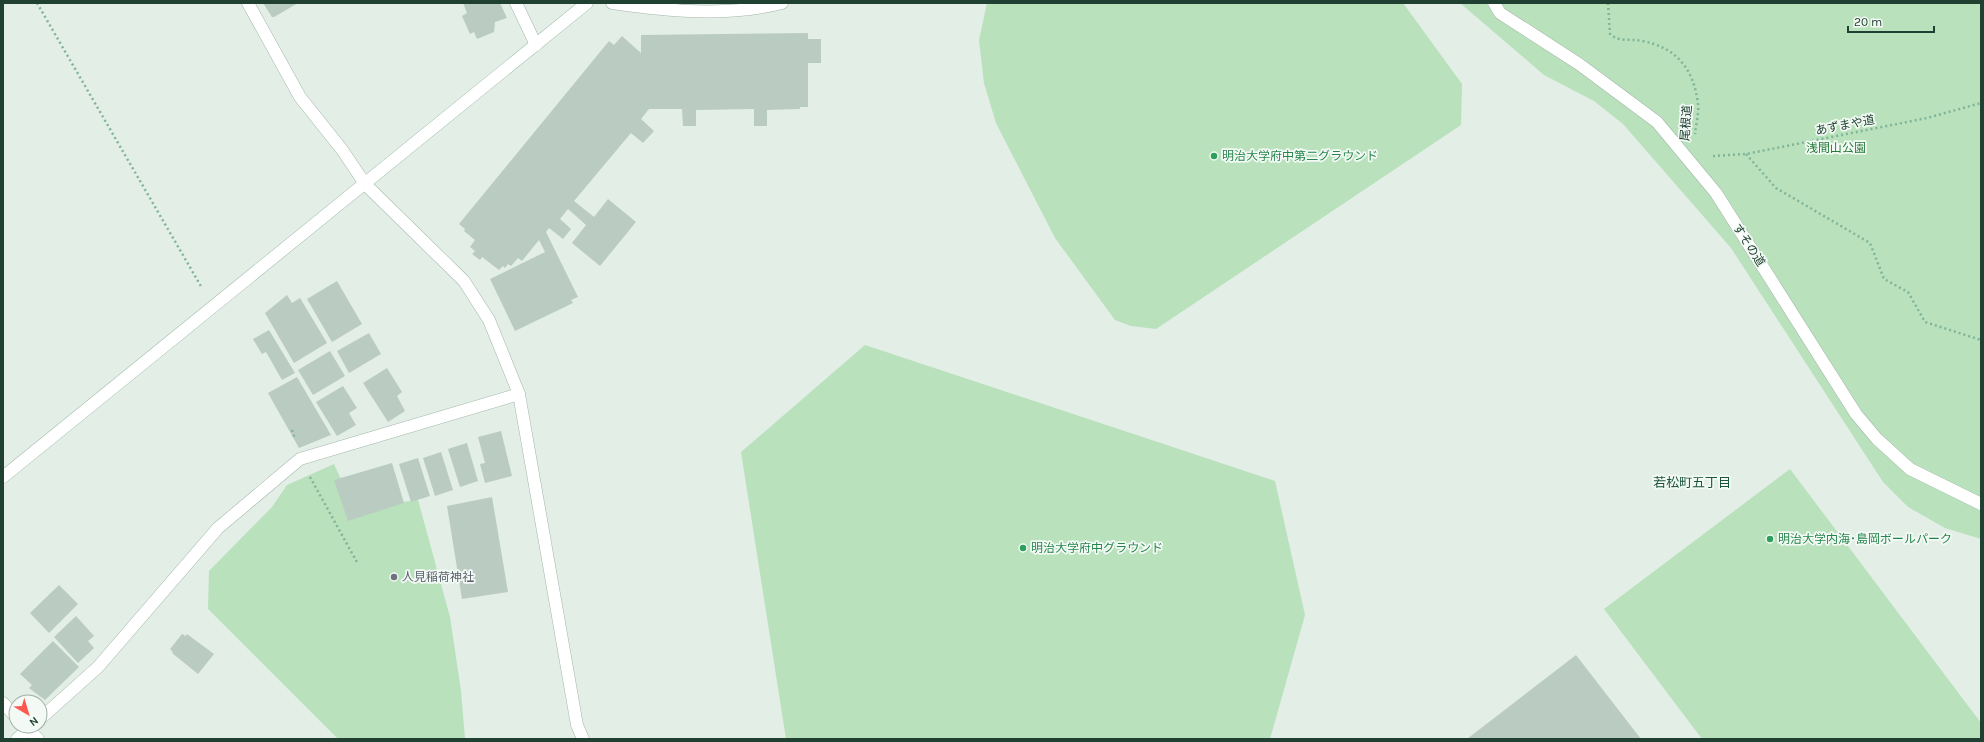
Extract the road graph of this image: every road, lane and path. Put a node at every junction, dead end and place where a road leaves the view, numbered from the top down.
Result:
1 (37, 3) edge
2 (248, 3) edge
3 (516, 3) edge
4 (587, 3) edge
5 (612, 3) edge
6 (782, 3) edge
7 (1494, 3) edge
8 (1608, 3) edge
9 (536, 45) junction
10 (1981, 103) edge
11 (1746, 154) junction
12 (1690, 157) junction
13 (365, 184) junction
14 (213, 306) junction
15 (1981, 340) edge
16 (519, 394) junction
17 (300, 459) junction
18 (3, 477) edge
19 (1981, 504) edge
20 (358, 564) dead end
21 (48, 712) edge
22 (583, 739) edge

1 - 14 path
2 - 13 street
3 - 9 street
4 - 9 street
5 - 6 street
7 - 12 street, すその道
8 - 12 path, 尾根道
9 - 13 street
10 - 11 path, あずまや道
11 - 12 path, あずまや道
11 - 15 path
12 - 19 street, すその道
13 - 14 street
13 - 16 street
14 - 18 street
16 - 17 street
16 - 22 street
17 - 20 path
17 - 21 street

